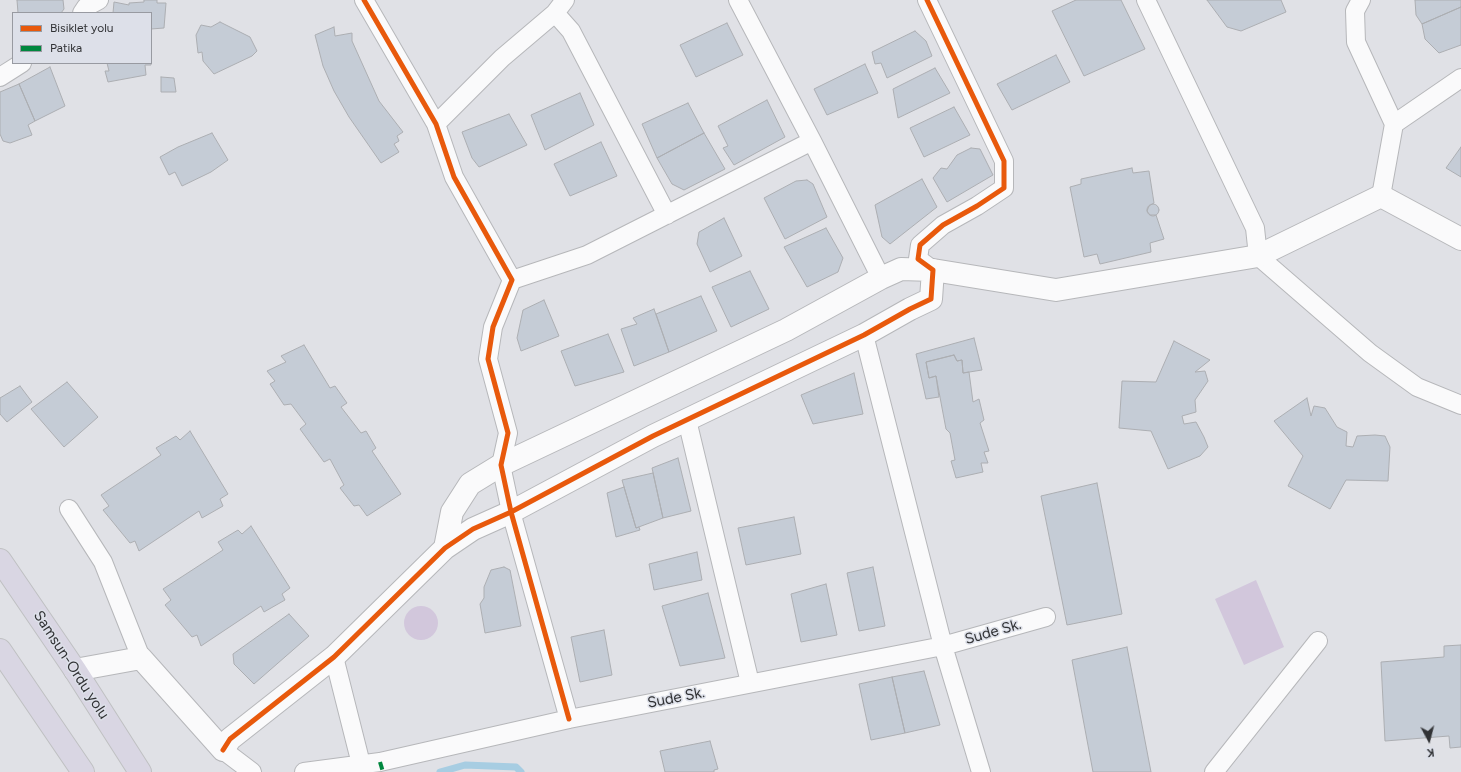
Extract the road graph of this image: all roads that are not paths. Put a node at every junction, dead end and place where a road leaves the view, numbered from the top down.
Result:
1 (99, 0) edge
2 (364, 0) edge
3 (738, 0) edge
4 (927, 0) edge
5 (1146, 0) edge
6 (1361, 0) edge
7 (560, 7) edge
8 (83, 12) edge
9 (20, 64) edge
10 (0, 77) edge
11 (1461, 78) edge
12 (436, 124) junction
13 (1394, 124) junction
14 (812, 141) junction
15 (1381, 196) junction
16 (667, 215) junction
17 (1461, 239) edge
18 (1258, 256) junction
19 (933, 270) junction
20 (881, 278) junction
21 (512, 280) junction
22 (864, 335) junction
23 (1461, 405) edge
24 (687, 420) junction
25 (501, 465) junction
26 (69, 509) dead end
27 (511, 512) junction
28 (445, 548) junction
29 (0, 560) edge
30 (1046, 617) dead end
31 (1318, 641) dead end
32 (943, 646) junction
33 (0, 650) edge
34 (334, 657) junction
35 (141, 658) junction
36 (75, 670) junction
37 (750, 683) junction
38 (568, 719) junction
39 (223, 750) junction
40 (77, 764) edge
41 (361, 764) junction
42 (140, 772) edge
43 (252, 772) edge
44 (304, 772) edge
45 (981, 772) edge
46 (1214, 772) edge

1 - 8 street
2 - 12 street
3 - 14 street
4 - 19 street
5 - 18 street
6 - 13 street
7 - 12 street
7 - 16 street
9 - 10 street
11 - 13 street
12 - 21 street
13 - 15 street
14 - 16 street
14 - 20 street
15 - 17 street
15 - 18 street
16 - 21 street
18 - 19 street
18 - 23 street
19 - 20 street
19 - 22 street
20 - 25 street
21 - 25 street
22 - 24 street
22 - 32 street
24 - 27 street
24 - 37 street
25 - 27 street
25 - 28 street
26 - 35 street
27 - 28 street
27 - 38 street
28 - 34 street
29 - 36 highway, Samsun-Ordu yolu
30 - 32 street, Sude Sk.
31 - 46 street
32 - 37 street, Sude Sk.
32 - 45 street
33 - 40 highway
34 - 39 street
34 - 41 street
35 - 36 street
35 - 39 street
36 - 42 highway, Samsun-Ordu yolu
37 - 38 street, Sude Sk.
38 - 41 street, Sude Sk.
39 - 43 street
41 - 44 street, Sude Sk.

